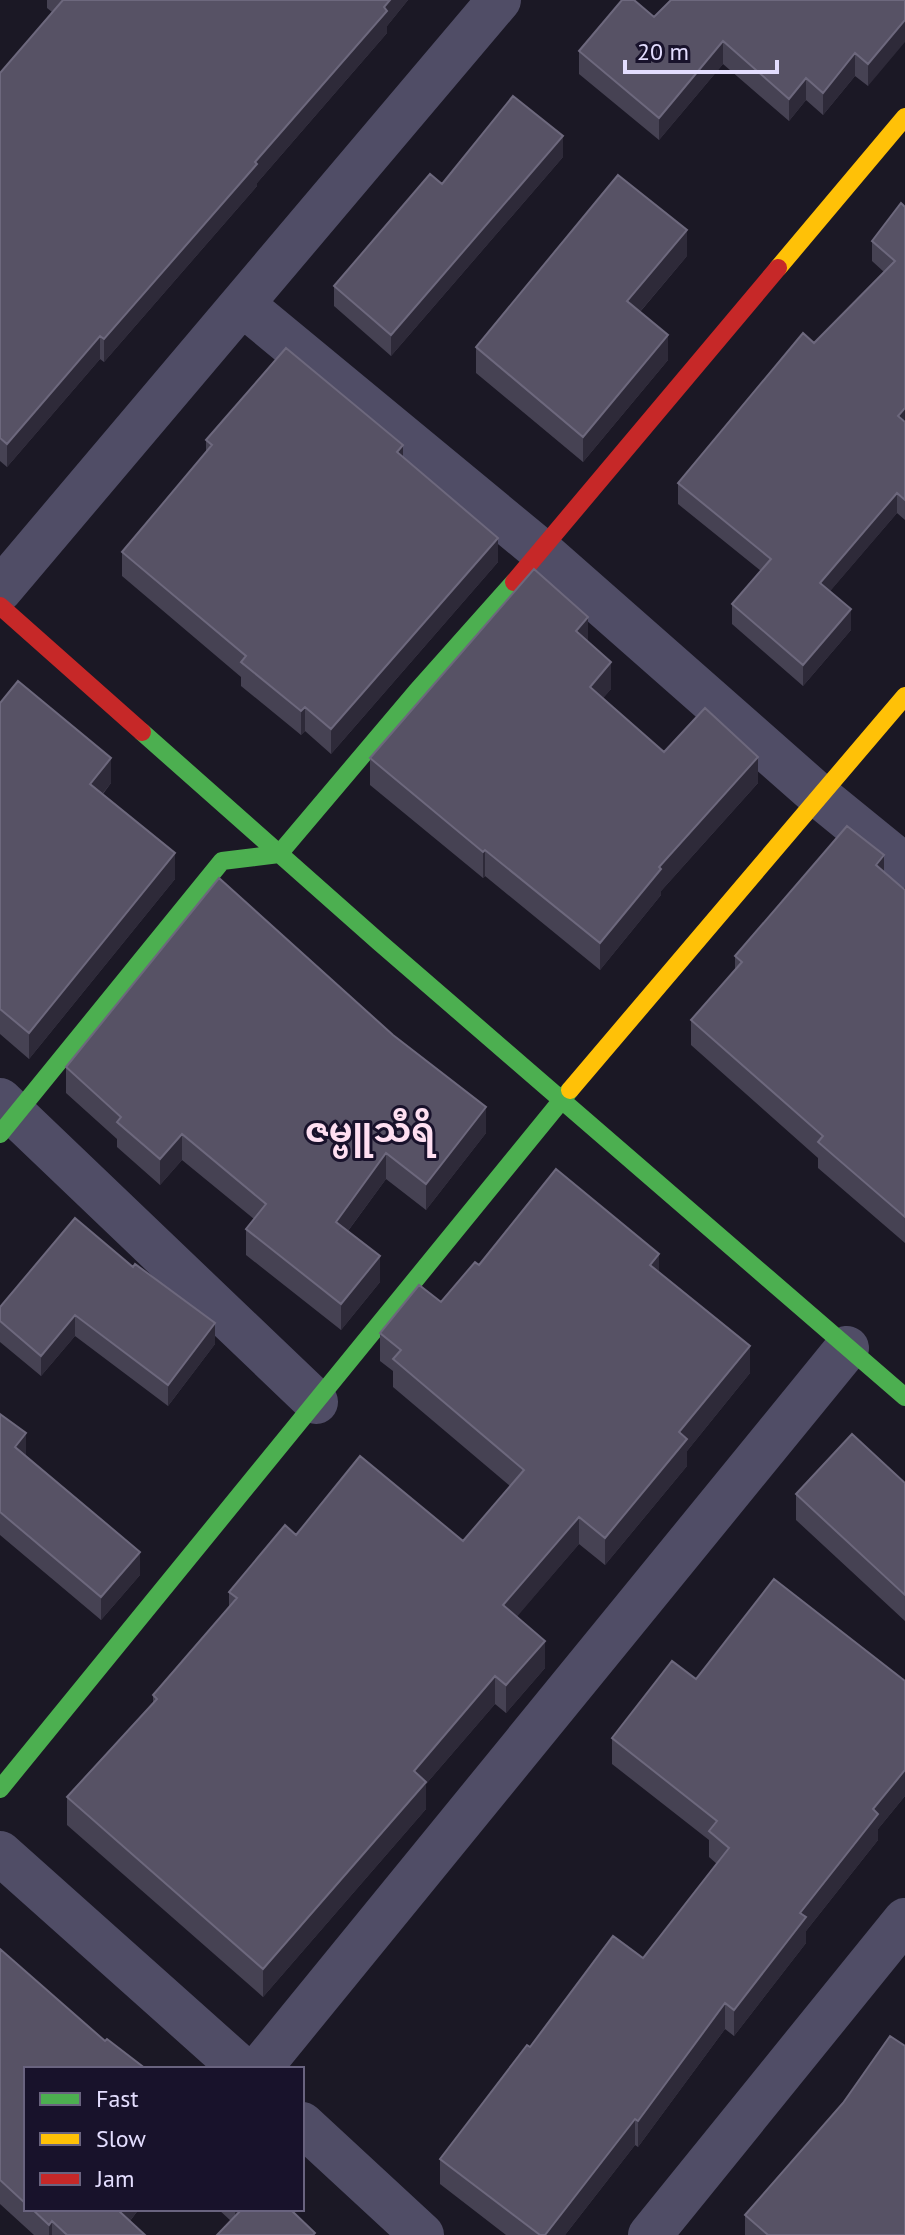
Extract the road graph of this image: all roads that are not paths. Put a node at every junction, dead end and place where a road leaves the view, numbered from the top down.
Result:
1 (499, 0) edge
2 (905, 117) edge
3 (242, 304) junction
4 (541, 551) junction
5 (0, 590) edge
6 (0, 606) edge
7 (905, 696) edge
8 (818, 795) junction
9 (279, 854) junction
10 (905, 866) edge
11 (563, 1100) junction
12 (5, 1116) edge
13 (847, 1348) junction
14 (905, 1397) edge
15 (316, 1402) junction
16 (0, 1789) edge
17 (0, 1853) edge
18 (905, 1920) edge
19 (240, 2067) edge
20 (261, 2067) edge
21 (304, 2126) edge
22 (422, 2235) edge
23 (650, 2235) edge

1 - 3 street
2 - 4 street
3 - 4 street
3 - 5 street
4 - 8 street
4 - 9 street
6 - 9 street
7 - 8 street
8 - 10 street
8 - 11 street
9 - 11 street
9 - 12 street
11 - 13 street
11 - 15 street
12 - 15 street
13 - 14 street
13 - 20 street
15 - 16 street
17 - 19 street
18 - 23 street
21 - 22 street

